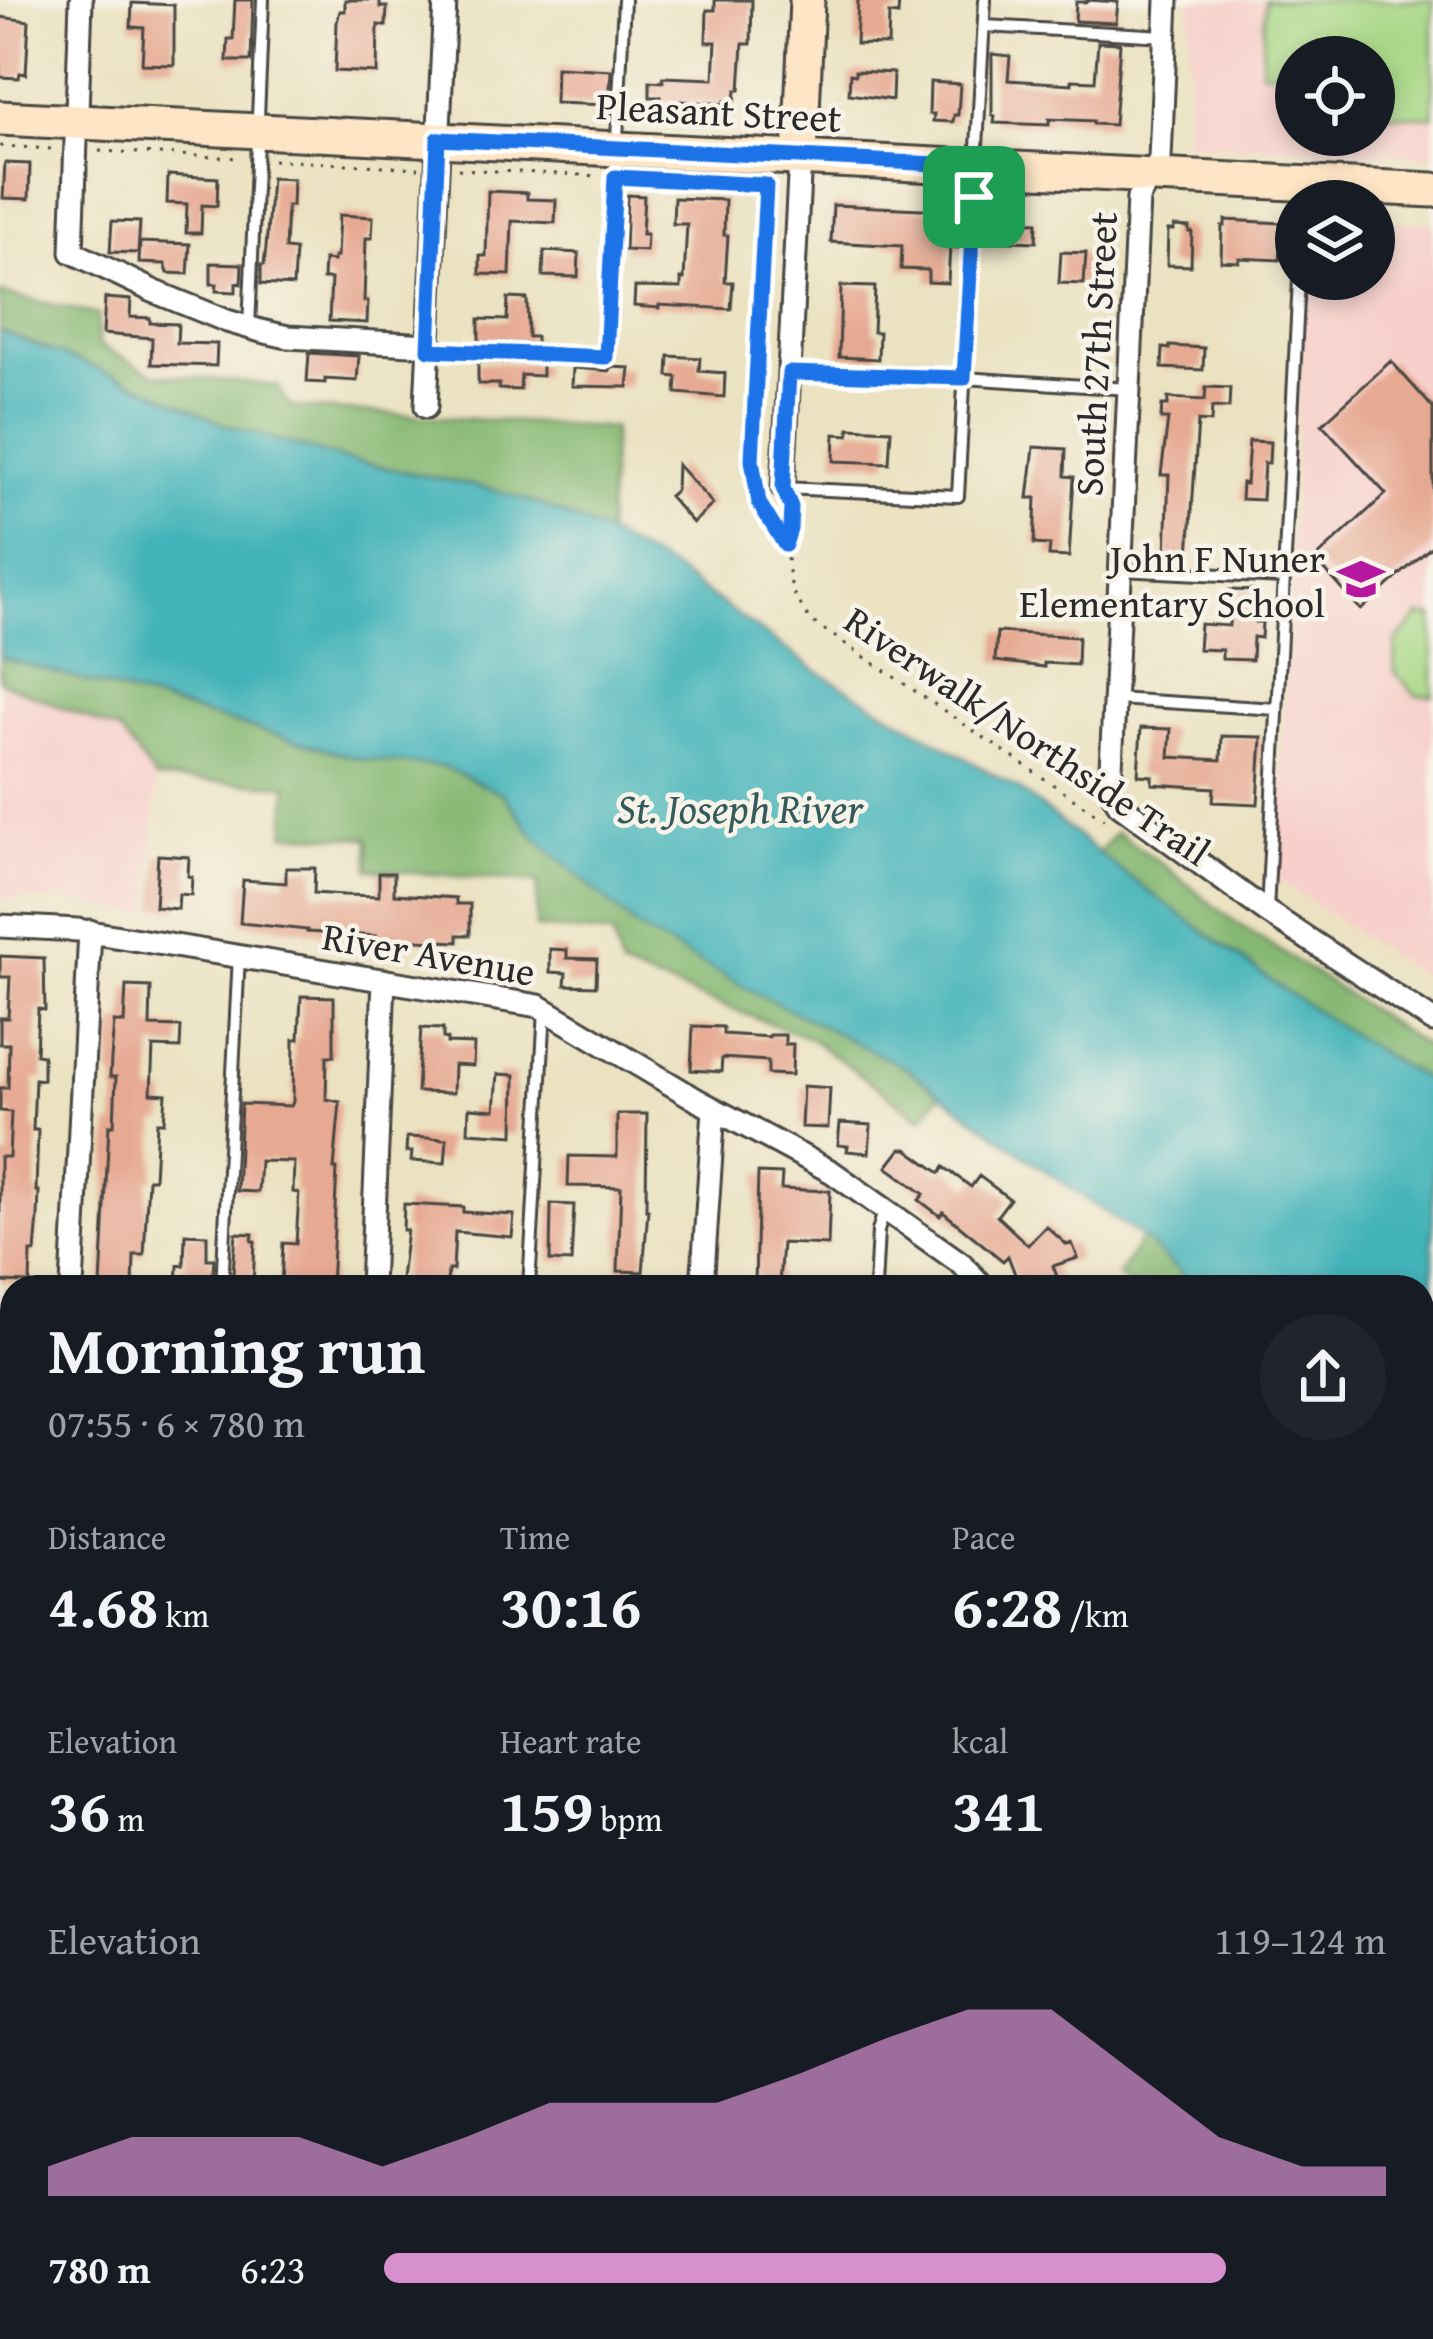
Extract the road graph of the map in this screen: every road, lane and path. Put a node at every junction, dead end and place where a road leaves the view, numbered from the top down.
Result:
1 (81, 0) edge
2 (263, 0) edge
3 (445, 0) edge
4 (624, 0) edge
5 (806, 0) edge
6 (985, 0) edge
7 (1167, 0) edge
8 (984, 26) junction
9 (1166, 36) junction
10 (0, 118) edge
11 (76, 121) junction
12 (256, 130) junction
13 (0, 146) edge
14 (56, 149) dead end
15 (444, 154) junction
16 (800, 158) junction
17 (616, 163) junction
18 (976, 166) junction
19 (1149, 176) junction
20 (766, 185) junction
21 (779, 186) dead end
22 (1275, 189) edge
23 (1433, 190) edge
24 (1395, 191) edge
25 (1298, 300) edge
26 (249, 328) junction
27 (429, 347) junction
28 (789, 373) junction
29 (964, 378) junction
30 (1129, 389) junction
31 (426, 407) dead end
32 (783, 488) junction
33 (785, 545) junction
34 (1120, 569) junction
35 (1284, 578) junction
36 (1112, 698) junction
37 (1277, 710) junction
38 (1108, 821) dead end
39 (1267, 912) junction
40 (0, 926) edge
41 (89, 932) junction
42 (238, 956) junction
43 (384, 980) junction
44 (545, 1010) junction
45 (1433, 1021) edge
46 (714, 1108) junction
47 (885, 1208) junction
48 (73, 1275) edge
49 (224, 1275) edge
50 (372, 1275) edge
51 (530, 1275) edge
52 (703, 1275) edge
53 (876, 1275) edge
54 (972, 1275) edge

1 - 11 street
2 - 12 lane
3 - 15 street
4 - 17 lane
5 - 16 street
6 - 8 lane
7 - 9 street, South 27th Street
8 - 9 lane
8 - 18 lane
9 - 19 street, South 27th Street
10 - 11 street, Pleasant Street
11 - 12 street, Pleasant Street
11 - 26 street
12 - 15 street, Pleasant Street
12 - 26 lane
13 - 14 path
15 - 17 street, Pleasant Street
15 - 17 path
15 - 27 street
16 - 17 street, Pleasant Street
16 - 18 street, Pleasant Street
16 - 28 street
17 - 20 path
17 - 27 lane
18 - 19 street, Pleasant Street
18 - 29 lane
19 - 22 street, Pleasant Street
19 - 30 street, South 27th Street
20 - 21 path
20 - 33 path, Riverwalk/Northside Trail
23 - 24 street, Pleasant Street
25 - 35 lane
26 - 27 street
27 - 31 street
28 - 29 lane
28 - 32 street
29 - 30 lane
29 - 32 lane
30 - 34 street, South 27th Street
32 - 33 path
33 - 38 path, Riverwalk/Northside Trail
34 - 35 lane
34 - 36 street, South 27th Street
35 - 37 lane
36 - 37 lane
36 - 39 street, South 27th Street
37 - 39 lane
39 - 45 street
40 - 41 street, River Avenue
41 - 42 street, River Avenue
41 - 48 street
42 - 43 street, River Avenue
42 - 49 lane
43 - 44 street, River Avenue
43 - 50 street
44 - 46 street, River Avenue
44 - 51 lane
46 - 47 street, River Avenue
46 - 52 street
47 - 53 lane
47 - 54 street, River Avenue

